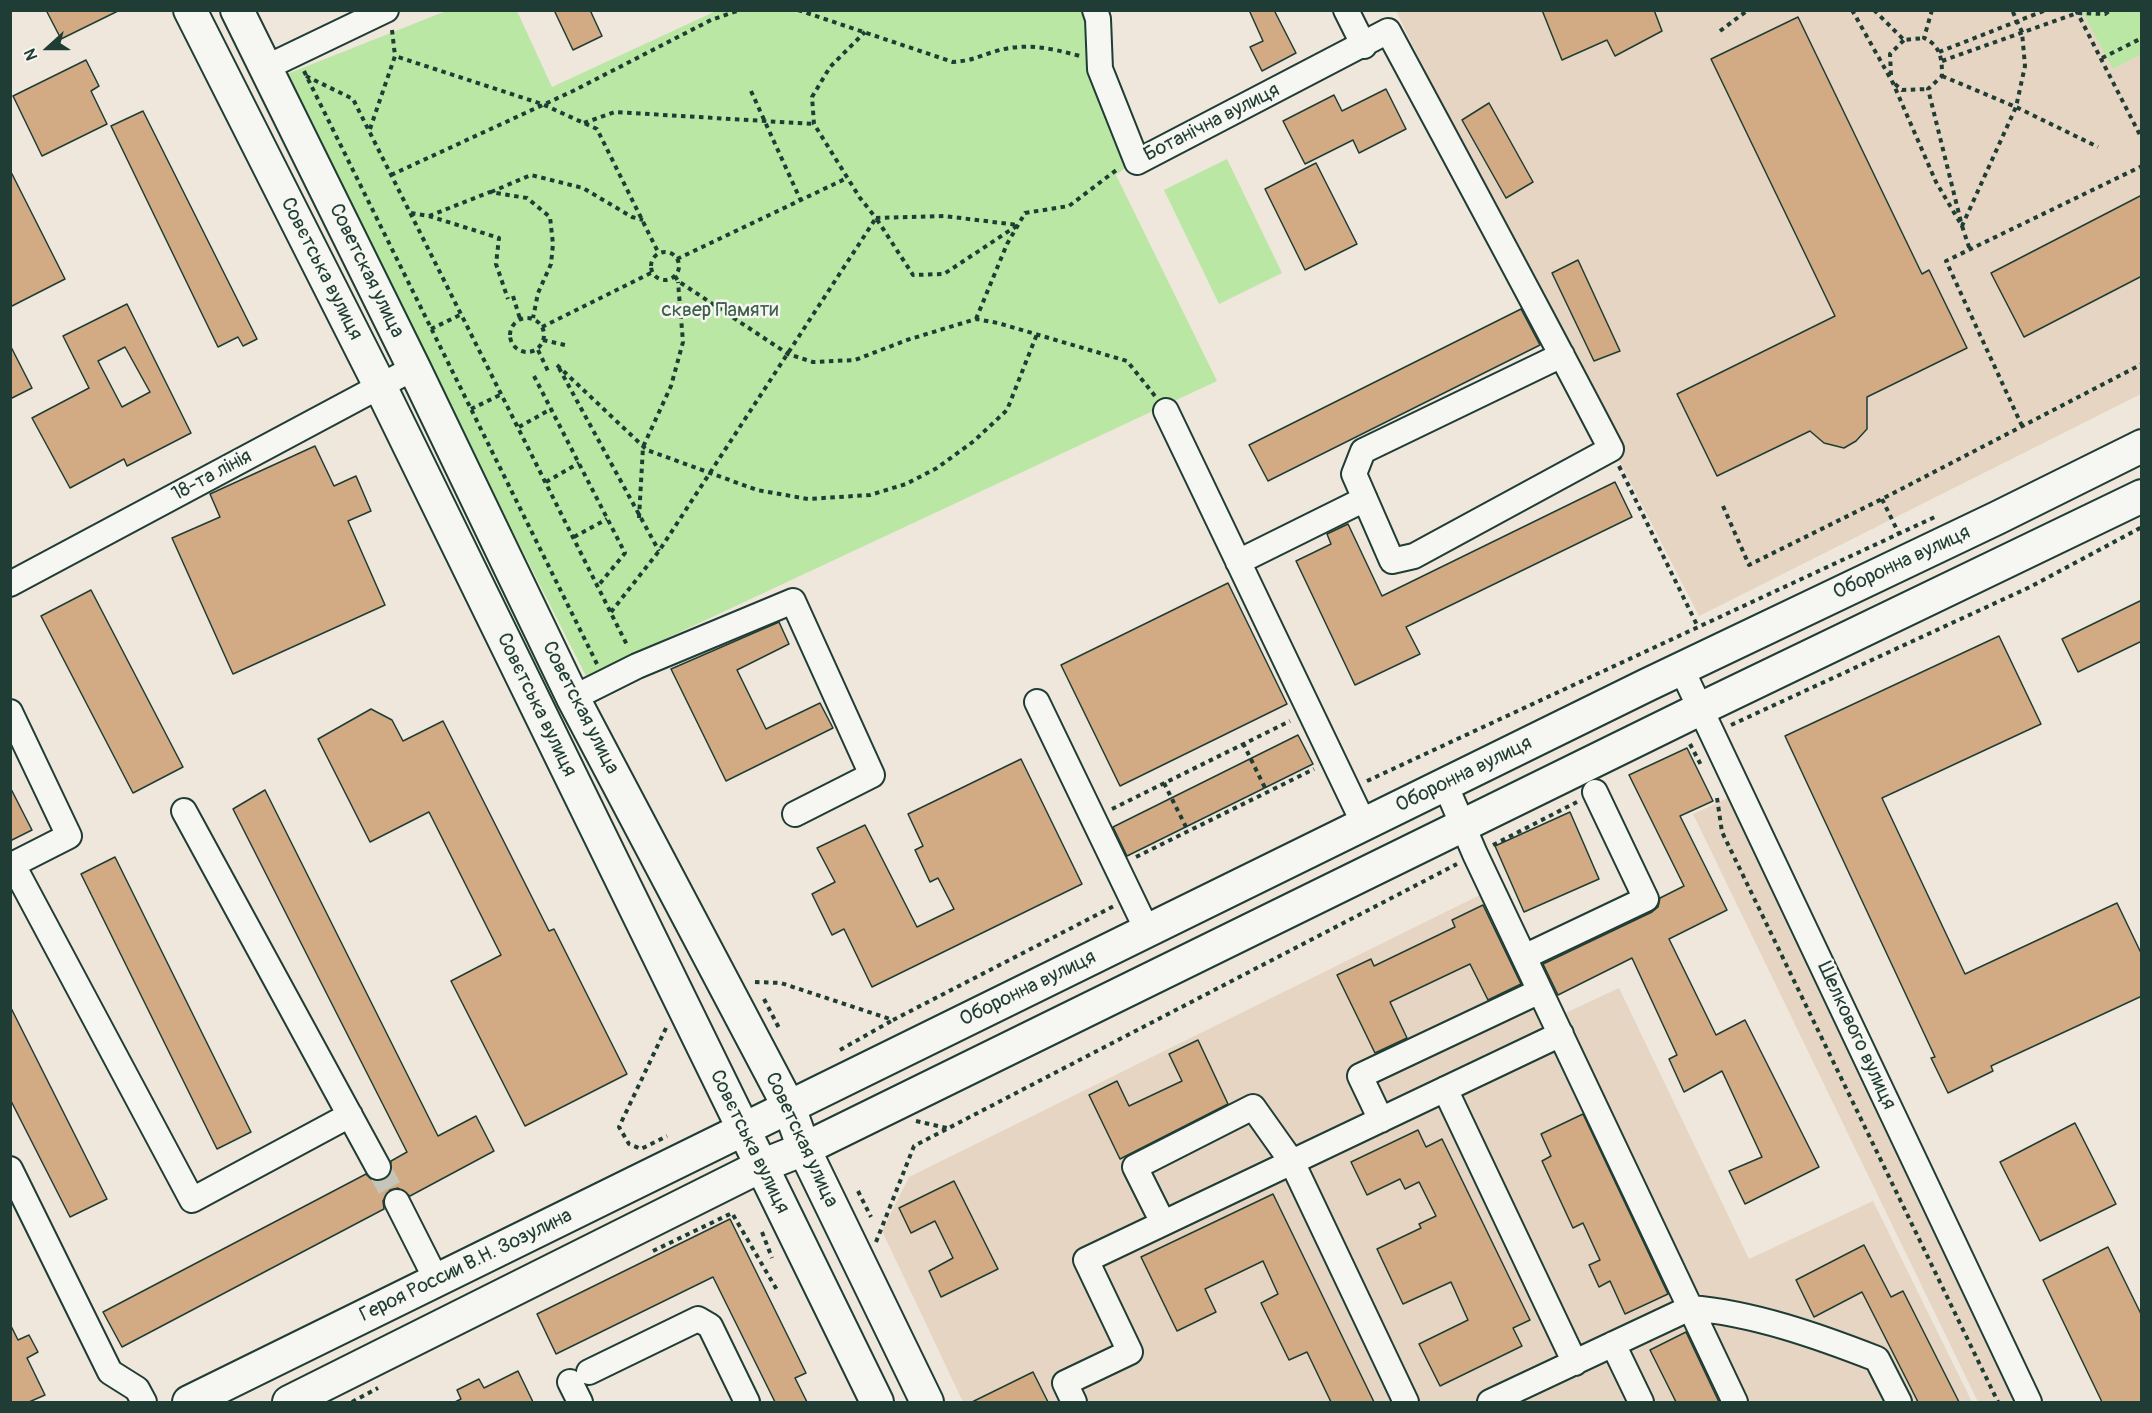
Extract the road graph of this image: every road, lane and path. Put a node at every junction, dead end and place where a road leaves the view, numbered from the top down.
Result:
1 (190, 10) edge
2 (237, 10) edge
3 (386, 10) edge
4 (740, 10) edge
5 (798, 10) edge
6 (1095, 10) edge
7 (1346, 10) edge
8 (1748, 10) edge
9 (1852, 10) edge
10 (1874, 10) edge
11 (1932, 10) edge
12 (2012, 10) edge
13 (2046, 10) edge
14 (2111, 10) edge
15 (2077, 12) edge
16 (2104, 12) edge
17 (2017, 22) junction
18 (1720, 30) dead end
19 (865, 32) junction
20 (2022, 32) junction
21 (1924, 38) junction
22 (2142, 38) edge
23 (1904, 40) junction
24 (1364, 46) junction
25 (1939, 52) junction
26 (297, 54) junction
27 (1086, 58) dead end
28 (2102, 58) junction
29 (1942, 61) junction
30 (266, 68) junction
31 (306, 76) junction
32 (1942, 76) junction
33 (1893, 83) junction
34 (1928, 89) junction
35 (751, 91) dead end
36 (542, 104) junction
37 (2016, 107) junction
38 (584, 123) junction
39 (766, 123) junction
40 (814, 124) junction
41 (369, 130) junction
42 (2142, 139) edge
43 (2098, 147) dead end
44 (1126, 163) dead end
45 (2142, 166) edge
46 (391, 175) junction
47 (847, 178) junction
48 (490, 192) junction
49 (801, 201) junction
50 (411, 213) junction
51 (429, 216) junction
52 (876, 218) junction
53 (643, 220) junction
54 (1018, 225) junction
55 (1962, 226) junction
56 (1970, 250) junction
57 (659, 254) junction
58 (677, 259) junction
59 (653, 272) junction
60 (675, 276) junction
61 (678, 281) junction
62 (513, 296) dead end
63 (508, 299) dead end
64 (462, 314) junction
65 (533, 318) junction
66 (520, 319) junction
67 (976, 319) junction
68 (542, 327) junction
69 (431, 329) junction
70 (1037, 334) junction
71 (543, 340) junction
72 (569, 346) dead end
73 (538, 350) junction
74 (788, 354) junction
75 (1562, 355) junction
76 (2142, 364) edge
77 (414, 368) junction
78 (548, 371) dead end
79 (534, 376) dead end
80 (380, 386) junction
81 (502, 394) junction
82 (471, 409) junction
83 (551, 410) junction
84 (1166, 411) joint
85 (2022, 426) junction
86 (519, 427) junction
87 (2142, 446) edge
88 (643, 447) junction
89 (1611, 449) junction
90 (579, 463) junction
91 (710, 475) junction
92 (546, 482) junction
93 (2142, 496) edge
94 (1365, 499) junction
95 (1882, 500) junction
96 (1723, 506) dead end
97 (639, 518) junction
98 (607, 519) junction
99 (2142, 527) edge
100 (574, 537) junction
101 (1905, 546) junction
102 (658, 551) junction
103 (1238, 562) junction
104 (10, 585) edge
105 (598, 586) junction
106 (611, 612) junction
107 (1698, 627) junction
108 (637, 666) junction
109 (1682, 670) junction
110 (606, 682) junction
111 (573, 698) junction
112 (1037, 702) dead end
113 (1310, 711) junction
114 (10, 712) edge
115 (1706, 721) junction
116 (1243, 743) junction
117 (1690, 744) junction
118 (1683, 747) dead end
119 (1334, 759) junction
120 (1704, 772) dead end
121 (1164, 783) junction
122 (1445, 784) junction
123 (1348, 790) junction
124 (1713, 790) dead end
125 (1267, 792) junction
126 (1595, 792) joint
127 (184, 811) dead end
128 (1107, 811) dead end
129 (795, 814) dead end
130 (1364, 824) junction
131 (1462, 825) junction
132 (1188, 831) junction
133 (1475, 854) junction
134 (12, 865) edge
135 (1116, 867) junction
136 (1131, 897) junction
137 (1147, 930) junction
138 (1524, 957) junction
139 (755, 982) dead end
140 (1540, 991) junction
141 (764, 999) dead end
142 (893, 1020) junction
143 (666, 1028) dead end
144 (779, 1028) dead end
145 (1561, 1034) junction
146 (840, 1050) dead end
147 (1445, 1089) junction
148 (789, 1107) junction
149 (350, 1115) junction
150 (905, 1119) dead end
151 (1381, 1120) junction
152 (743, 1128) junction
153 (947, 1128) junction
154 (667, 1136) dead end
155 (804, 1149) junction
156 (1292, 1162) junction
157 (761, 1166) junction
158 (378, 1167) tunnel mouth
159 (10, 1168) edge
160 (858, 1191) dead end
161 (397, 1202) tunnel mouth
162 (871, 1217) dead end
163 (1163, 1223) junction
164 (762, 1232) dead end
165 (875, 1244) dead end
166 (645, 1255) dead end
167 (772, 1258) dead end
168 (437, 1281) junction
169 (777, 1290) dead end
170 (1690, 1308) junction
171 (1614, 1344) junction
172 (1575, 1362) junction
173 (580, 1385) edge
174 (383, 1386) dead end
175 (1520, 1396) edge
176 (144, 1402) edge
177 (189, 1402) edge
178 (289, 1402) edge
179 (352, 1402) edge
180 (747, 1402) edge
181 (877, 1402) edge
182 (927, 1402) edge
183 (1074, 1402) edge
184 (1406, 1402) edge
185 (1490, 1402) edge
186 (1641, 1402) edge
187 (1735, 1402) edge
188 (1899, 1402) edge
189 (1998, 1402) edge
190 (2029, 1402) edge

1 - 80 main road, Совєтська вулиця
2 - 30 main road, Советская улица
3 - 26 street
4 - 36 path
5 - 19 path
6 - 24 street, Ботанічна вулиця
7 - 24 street
8 - 18 path
9 - 33 path
10 - 23 path
11 - 21 path
12 - 17 path
13 - 17 path
14 - 16 path
15 - 16 path
15 - 20 path
15 - 28 path
17 - 20 path
17 - 25 path
19 - 27 path
19 - 40 path
20 - 29 path
20 - 37 path
21 - 23 path
21 - 25 path
22 - 28 path
23 - 33 path
24 - 75 street
25 - 29 path
26 - 30 street
26 - 31 path
28 - 42 path
29 - 32 path
30 - 77 main road, Советская улица
31 - 41 path
31 - 69 path
32 - 34 path
32 - 37 path
33 - 34 path
33 - 55 path
34 - 55 path
35 - 39 path
36 - 38 path
36 - 41 path
36 - 46 path
37 - 43 path
37 - 55 path
38 - 39 path
38 - 53 path
39 - 40 path
39 - 49 path
40 - 47 path
41 - 46 path
44 - 54 path
45 - 56 path
46 - 50 path
47 - 49 path
47 - 52 path
48 - 51 path
48 - 53 path
48 - 65 path
49 - 58 path
50 - 51 path
50 - 64 path
51 - 63 path
52 - 54 path
52 - 54 path
52 - 74 path
53 - 57 path
54 - 67 path
55 - 56 path
56 - 85 path
57 - 58 path
57 - 59 path
58 - 60 path
59 - 60 path
59 - 68 path
60 - 61 path
61 - 74 path
61 - 88 path
62 - 66 path
64 - 69 path
64 - 81 path
65 - 66 path
65 - 68 path
66 - 73 path
67 - 70 path
67 - 74 path
68 - 71 path
69 - 82 path
70 - 84 path
70 - 91 path
71 - 72 path
71 - 73 path
73 - 78 path
74 - 91 path
75 - 89 street
75 - 94 street
76 - 85 path
77 - 80 street, 18-та лінія
77 - 111 main road, Советская улица
79 - 83 path
80 - 104 street, 18-та лінія
80 - 152 main road, Совєтська вулиця
81 - 82 path
81 - 86 path
82 - 110 path
83 - 86 path
83 - 90 path
84 - 103 street
85 - 95 path
86 - 92 path
87 - 101 main road, Оборонна вулиця
88 - 91 path
88 - 97 path
88 - 97 path
89 - 94 street
89 - 107 path
90 - 92 path
90 - 98 path
91 - 102 path
92 - 100 path
93 - 115 main road
94 - 103 street
95 - 96 path
95 - 101 path
97 - 102 path
98 - 100 path
98 - 105 path
99 - 115 path
100 - 105 path
101 - 107 path
101 - 109 main road, Оборонна вулиця
102 - 106 path
103 - 113 street
105 - 106 path
106 - 108 path
107 - 123 path
108 - 110 street
108 - 129 street
109 - 115 street, Шелкового вулиця
109 - 122 main road, Оборонна вулиця
110 - 111 street
111 - 148 main road, Советская улица
112 - 135 street
113 - 116 path
113 - 119 street
114 - 134 street
115 - 117 path
115 - 131 main road
115 - 190 street, Шелкового вулиця
116 - 121 path
116 - 125 path
117 - 118 path
117 - 120 path
119 - 123 street
119 - 125 path
121 - 128 path
121 - 132 path
122 - 130 main road, Оборонна вулиця
122 - 131 street
123 - 130 street
124 - 189 path
125 - 132 path
126 - 133 path
126 - 138 street
127 - 149 street
130 - 137 main road, Оборонна вулиця
131 - 133 street
131 - 155 main road
132 - 135 path
133 - 138 street
133 - 153 path
134 - 149 street
135 - 136 street
136 - 137 street
136 - 142 path
137 - 148 main road, Оборонна вулиця
138 - 140 street
139 - 142 path
140 - 145 street
140 - 151 street
141 - 144 path
142 - 146 path
143 - 154 path
145 - 147 street
145 - 170 street
147 - 151 street
147 - 172 street
148 - 152 main road, Оборонна вулиця
148 - 155 main road, Советская улица
149 - 158 street
150 - 153 path
151 - 156 street
152 - 157 main road, Совєтська вулиця
152 - 168 main road, Героя России В.Н. Зозулина
153 - 165 path
155 - 157 main road
155 - 182 main road, Советская улица
156 - 163 street
156 - 163 street
156 - 184 street
157 - 178 main road
157 - 181 main road, Совєтська вулиця
159 - 176 street
160 - 162 path
161 - 168 street
163 - 183 street
164 - 167 path
166 - 169 path
168 - 177 main road, Героя России В.Н. Зозулина
170 - 171 street
170 - 187 street
170 - 188 street
171 - 172 street
171 - 186 street
172 - 175 street
173 - 180 street
174 - 179 path
175 - 185 street

